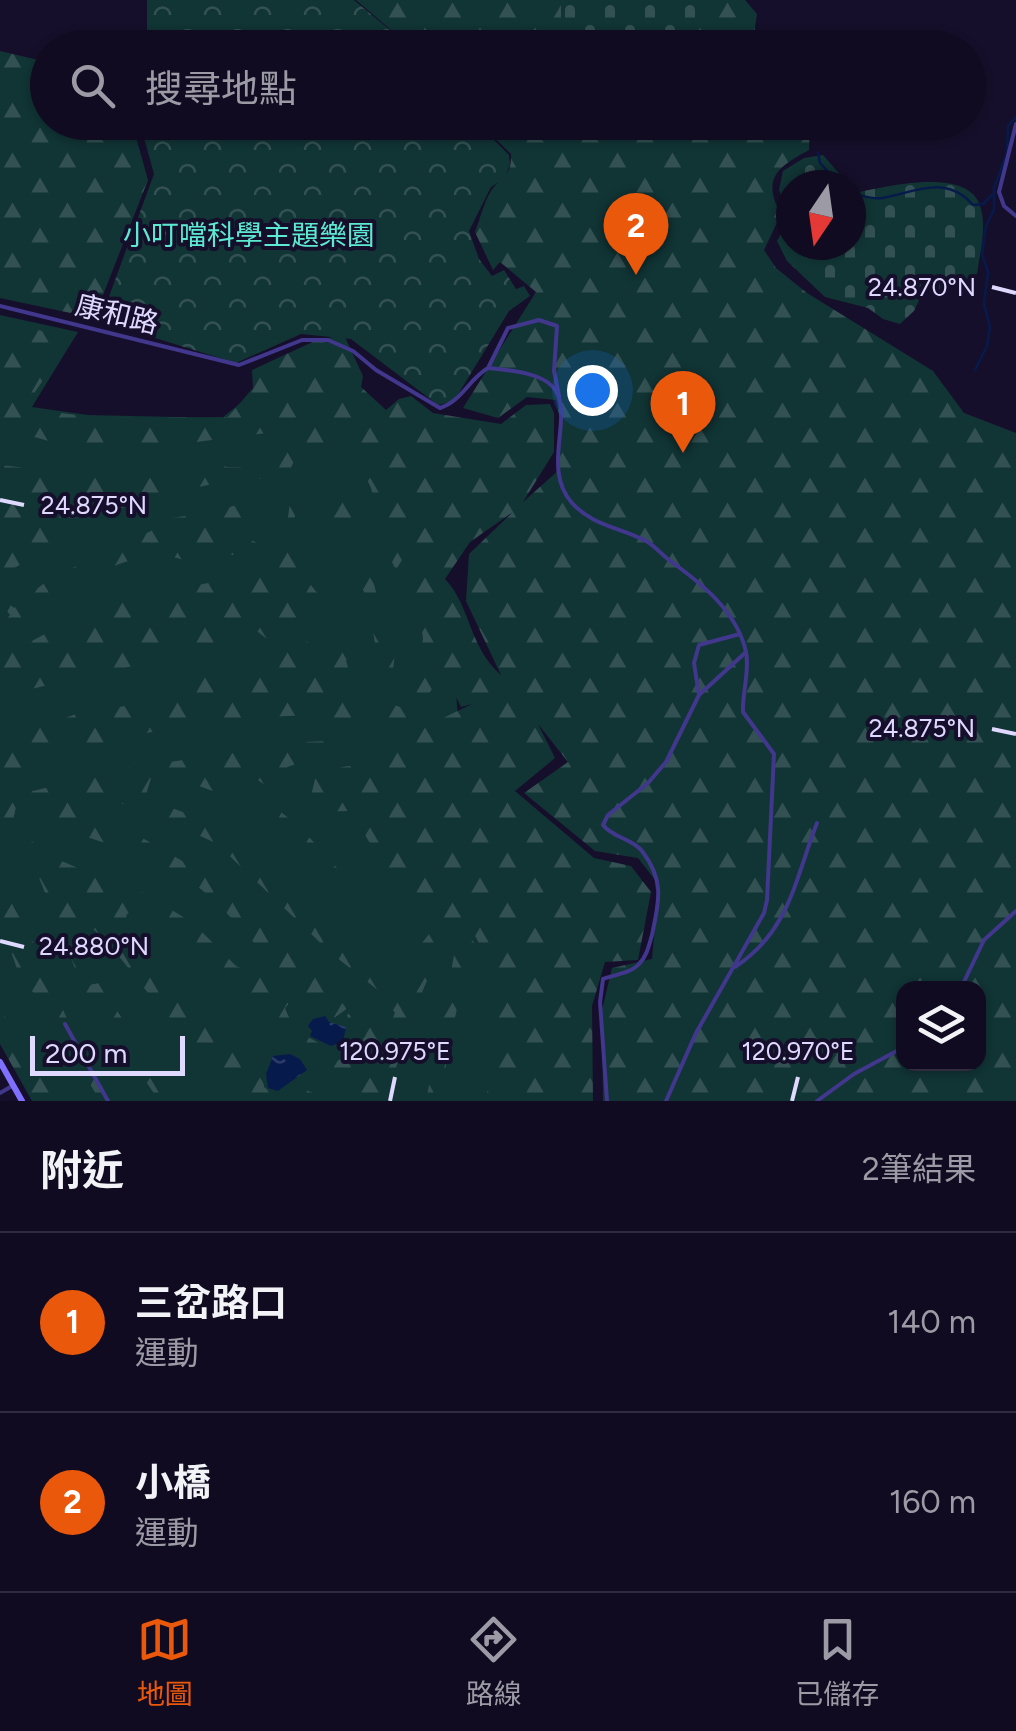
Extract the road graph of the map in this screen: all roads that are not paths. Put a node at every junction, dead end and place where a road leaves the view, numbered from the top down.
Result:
1 (1016, 124) edge
2 (1016, 216) edge
3 (0, 306) edge
4 (488, 368) junction
5 (560, 401) junction
6 (740, 634) junction
7 (746, 651) junction
8 (698, 695) junction
9 (817, 822) dead end
10 (1016, 911) edge
11 (732, 970) junction
12 (965, 981) edge
13 (64, 1024) dead end
14 (896, 1052) edge
15 (0, 1062) edge
16 (12, 1086) junction
17 (0, 1091) edge
18 (22, 1101) edge
19 (108, 1101) edge
20 (607, 1101) edge
21 (666, 1101) edge
22 (817, 1101) edge

1 - 2 street
3 - 4 street, 康和路
4 - 5 street
4 - 5 street
5 - 6 street
6 - 7 street
6 - 8 street
7 - 8 street
7 - 11 street
8 - 20 street
9 - 11 street
10 - 12 street
11 - 21 street
13 - 19 street
14 - 22 street
15 - 16 street
16 - 17 street
16 - 18 street

